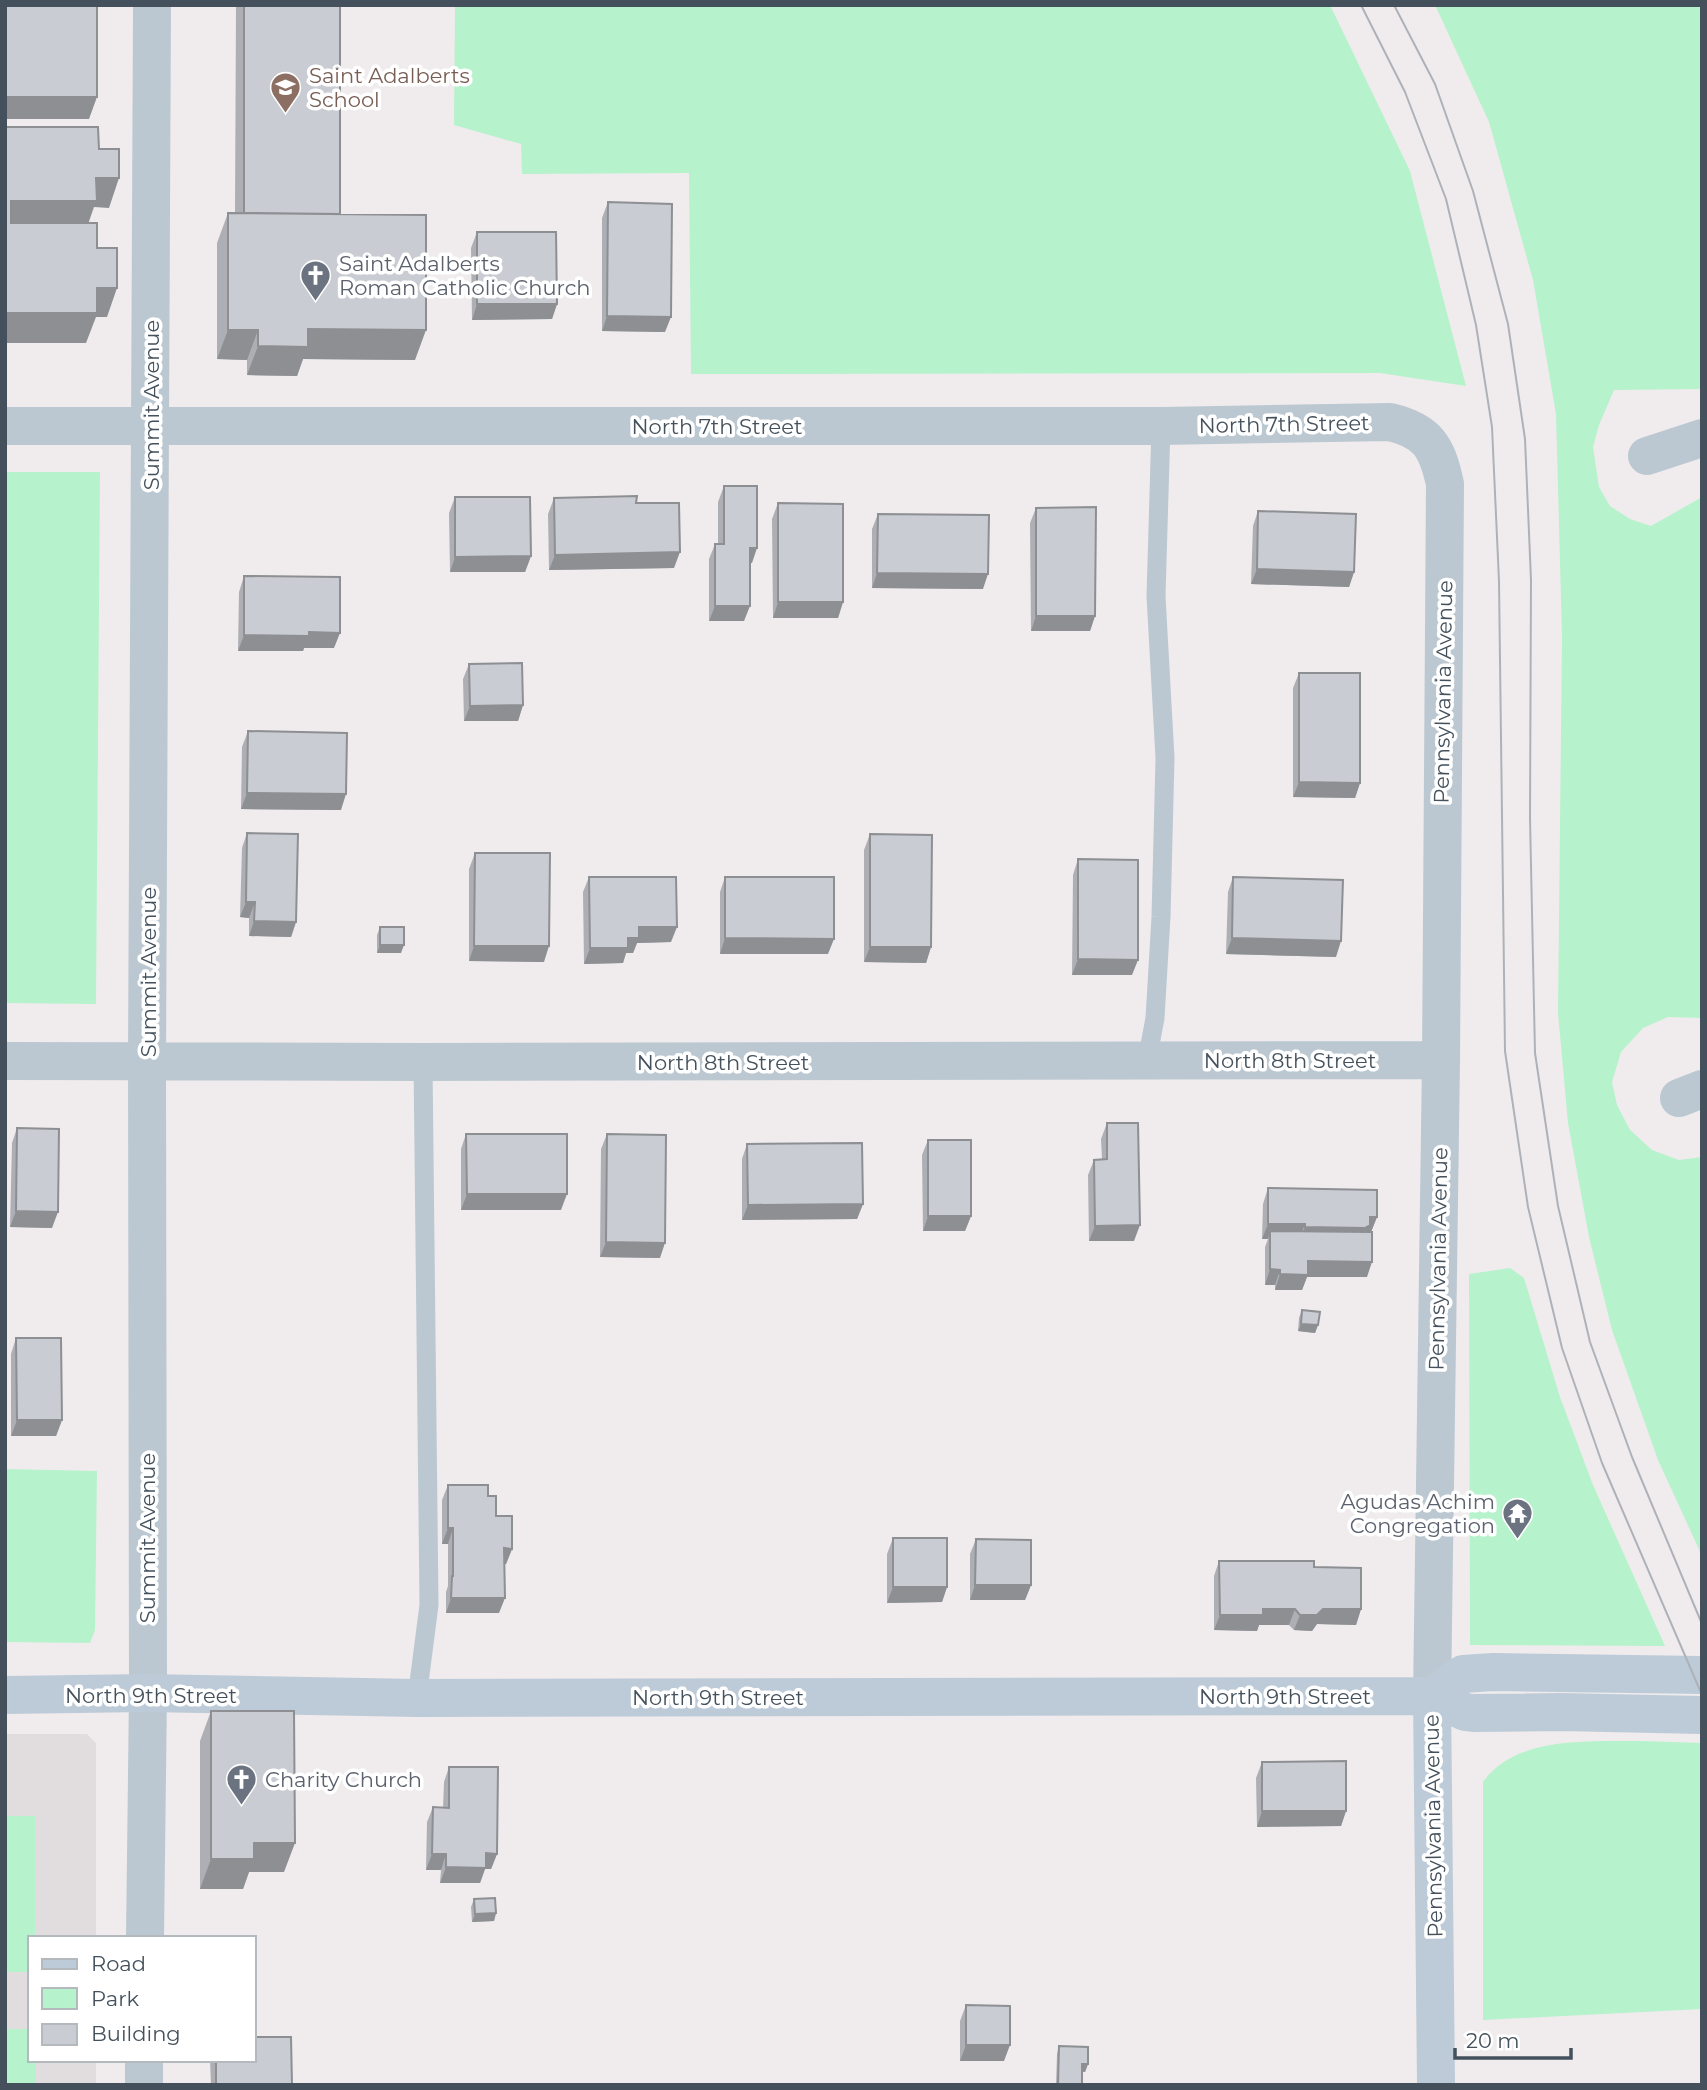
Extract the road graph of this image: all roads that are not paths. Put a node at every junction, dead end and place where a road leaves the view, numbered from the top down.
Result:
1 (152, 5) edge
2 (151, 425) junction
3 (5, 426) edge
4 (1161, 426) junction
5 (1425, 438) joint
6 (1702, 438) edge
7 (1647, 456) dead end
8 (1441, 1060) junction
9 (5, 1061) edge
10 (1147, 1061) junction
11 (147, 1062) junction
12 (423, 1062) junction
13 (1702, 1675) edge
14 (148, 1693) junction
15 (5, 1695) edge
16 (1432, 1696) junction
17 (417, 1698) junction
18 (1702, 1715) edge
19 (145, 1936) edge
20 (144, 2062) edge
21 (144, 2085) edge
22 (1436, 2085) edge

1 - 2 street, Summit Avenue
2 - 3 street, North 7th Street
2 - 4 street, North 7th Street
2 - 11 street, Summit Avenue
4 - 5 street, North 7th Street
4 - 10 lane
5 - 8 street, Pennsylvania Avenue
6 - 7 street
8 - 10 street, North 8th Street
8 - 16 street, Pennsylvania Avenue
9 - 11 street, North 8th Street
10 - 12 street, North 8th Street
11 - 12 street, North 8th Street
11 - 14 street, Summit Avenue
12 - 17 lane
13 - 16 main road
14 - 15 main road, North 9th Street
14 - 17 main road, North 9th Street
14 - 19 street, Summit Avenue
16 - 17 main road, North 9th Street
16 - 18 main road, North 9th Street
16 - 22 main road, Pennsylvania Avenue
20 - 21 street

